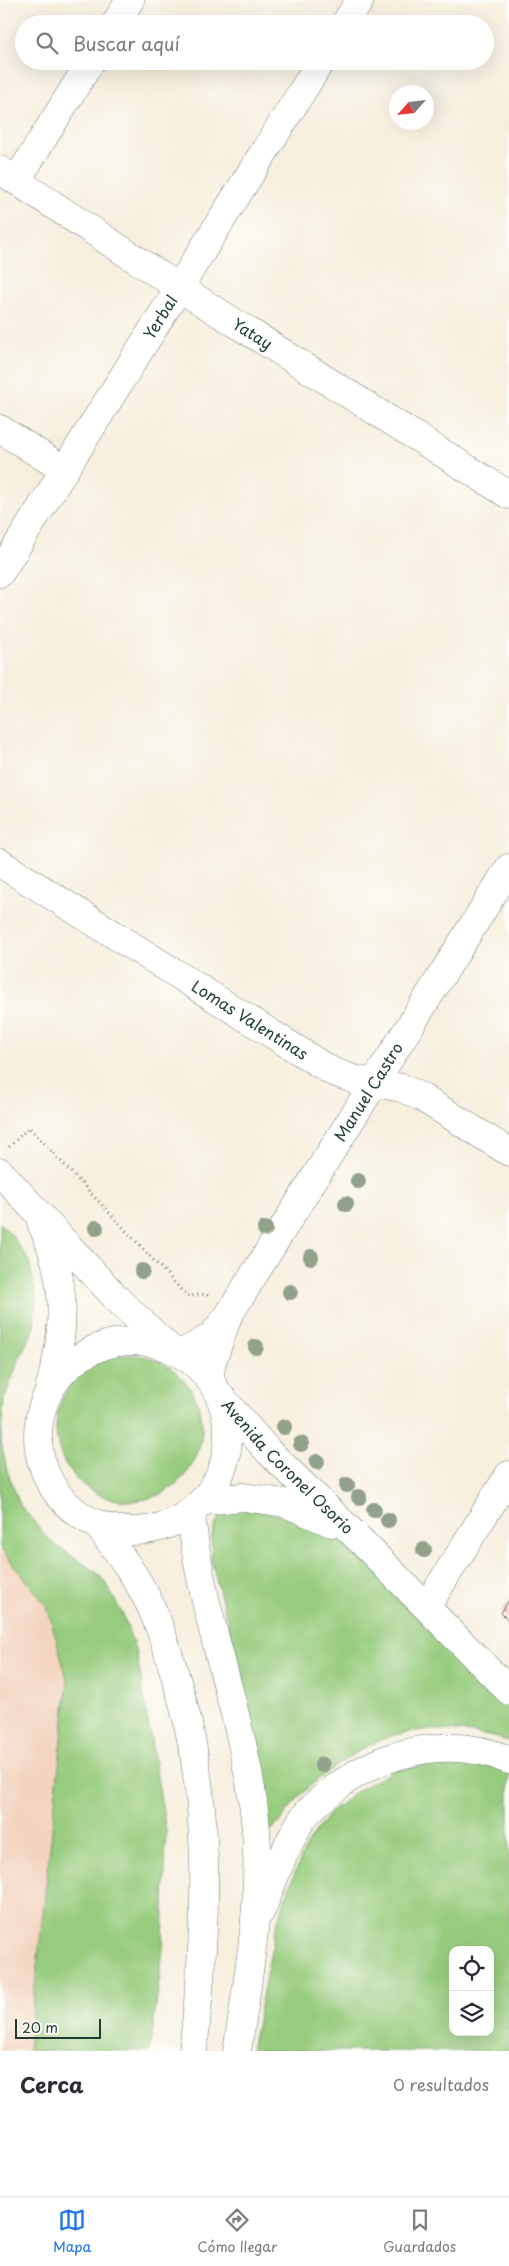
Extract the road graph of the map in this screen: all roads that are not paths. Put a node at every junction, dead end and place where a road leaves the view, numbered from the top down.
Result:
1 (130, 0) edge
2 (360, 0) edge
3 (121, 15) edge
4 (351, 15) edge
5 (84, 70) edge
6 (315, 70) edge
7 (8, 175) edge
8 (178, 287) junction
9 (0, 428) edge
10 (64, 469) junction
11 (509, 495) edge
12 (0, 573) edge
13 (0, 863) edge
14 (509, 868) edge
15 (372, 1083) junction
16 (509, 1152) edge
17 (3, 1161) edge
18 (33, 1206) junction
19 (228, 1316) junction
20 (176, 1351) junction
21 (214, 1386) junction
22 (47, 1394) junction
23 (509, 1475) edge
24 (197, 1507) junction
25 (98, 1526) junction
26 (359, 1539) junction
27 (427, 1606) junction
28 (509, 1691) edge
29 (509, 1760) edge
30 (256, 1924) junction
31 (193, 2051) edge
32 (237, 2051) edge

1 - 3 main road
2 - 4 main road
5 - 7 main road
6 - 8 main road, Yerbal
7 - 8 main road, Yatay
8 - 10 main road, Yerbal
8 - 11 main road, Yatay
9 - 10 main road
10 - 12 main road, Yerbal
13 - 15 main road, Lomas Valentinas
14 - 15 main road, Manuel Castro
15 - 16 main road, Lomas Valentinas
15 - 19 main road, Manuel Castro
17 - 18 main road
18 - 20 main road
18 - 22 main road
19 - 20 main road, Manuel Castro
19 - 21 main road, Manuel Castro
20 - 21 main road, Avenida Coronel Osorio
20 - 22 main road
21 - 24 main road
21 - 26 main road, Avenida Coronel Osorio
22 - 25 main road
23 - 27 main road
24 - 25 main road
24 - 26 main road, Avenida Coronel Osorio
24 - 30 main road
25 - 31 main road
26 - 27 main road, Avenida Coronel Osorio
27 - 28 main road, Avenida Coronel Osorio
29 - 30 main road
30 - 32 main road

